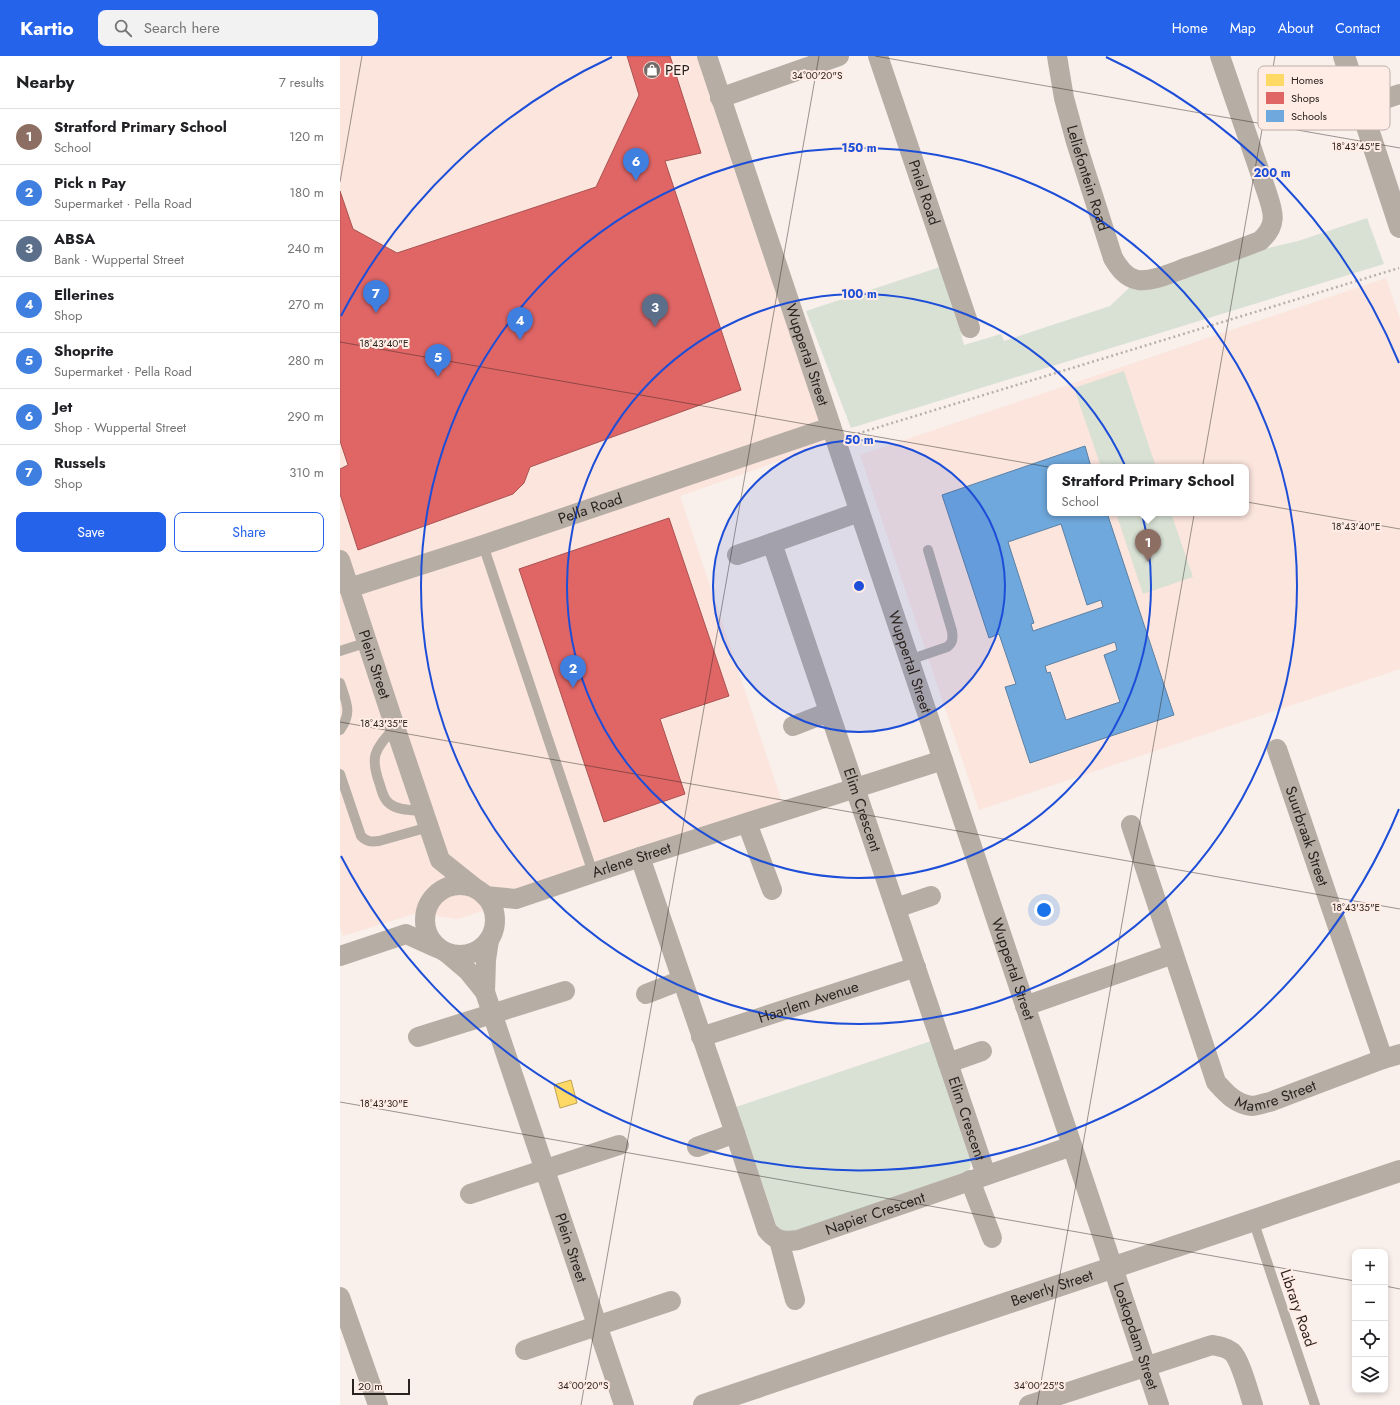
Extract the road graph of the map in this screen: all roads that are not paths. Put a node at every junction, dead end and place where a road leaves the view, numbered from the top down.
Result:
1 (706, 56) edge
2 (839, 56) edge
3 (878, 56) edge
4 (1057, 56) edge
5 (1220, 56) edge
6 (1344, 56) edge
7 (1347, 66) edge
8 (1400, 94) edge
9 (1390, 97) edge
10 (720, 98) junction
11 (1368, 130) edge
12 (1400, 227) edge
13 (970, 328) dead end
14 (833, 434) junction
15 (859, 512) junction
16 (772, 543) junction
17 (483, 545) junction
18 (928, 550) dead end
19 (737, 555) dead end
20 (340, 560) edge
21 (349, 588) junction
22 (368, 642) junction
23 (340, 651) edge
24 (910, 660) junction
25 (340, 683) edge
26 (829, 712) junction
27 (793, 726) dead end
28 (395, 727) junction
29 (340, 730) edge
30 (1277, 749) dead end
31 (943, 760) junction
32 (340, 774) edge
33 (854, 788) junction
34 (426, 819) junction
35 (747, 823) junction
36 (1132, 825) dead end
37 (640, 857) junction
38 (440, 860) junction
39 (593, 873) junction
40 (772, 890) dead end
41 (480, 892) junction
42 (931, 896) dead end
43 (432, 899) junction
44 (516, 899) junction
45 (896, 908) junction
46 (406, 934) junction
47 (491, 935) junction
48 (442, 951) junction
49 (1174, 954) junction
50 (340, 956) edge
51 (916, 967) junction
52 (682, 980) junction
53 (565, 991) dead end
54 (485, 992) junction
55 (646, 994) dead end
56 (1025, 1006) junction
57 (492, 1014) junction
58 (702, 1036) junction
59 (418, 1037) dead end
60 (982, 1051) dead end
61 (1391, 1056) edge
62 (948, 1063) junction
63 (735, 1133) junction
64 (619, 1145) dead end
65 (1072, 1146) junction
66 (697, 1148) dead end
67 (544, 1169) junction
68 (1400, 1171) edge
69 (978, 1178) junction
70 (470, 1194) dead end
71 (1253, 1220) junction
72 (992, 1238) dead end
73 (779, 1240) junction
74 (1113, 1267) junction
75 (340, 1297) edge
76 (795, 1300) dead end
77 (671, 1301) dead end
78 (597, 1326) junction
79 (525, 1350) dead end
80 (1146, 1366) junction
81 (1034, 1404) edge
82 (378, 1405) edge
83 (624, 1405) edge
84 (704, 1405) edge
85 (1159, 1405) edge
86 (1253, 1405) edge
87 (1315, 1405) edge

1 - 10 street, Wuppertal Street
2 - 10 street
3 - 13 street, Pniel Road
4 - 5 street, Leliefontein Road
6 - 7 street
8 - 9 street
10 - 14 street, Wuppertal Street
11 - 12 street
14 - 15 street, Wuppertal Street
14 - 17 street, Pella Road
15 - 16 street
15 - 24 street, Wuppertal Street
16 - 19 street
16 - 26 street, Elim Crescent
17 - 21 street, Pella Road
17 - 39 lane
18 - 24 lane
20 - 21 street, Plein Street
21 - 22 street, Plein Street
22 - 23 lane
22 - 28 street, Plein Street
24 - 31 street, Wuppertal Street
25 - 29 lane
26 - 27 street
26 - 33 street, Elim Crescent
28 - 34 street, Plein Street
28 - 34 lane
30 - 61 street, Suurbraak Street
31 - 33 street, Arlene Street
31 - 56 street, Wuppertal Street
32 - 34 lane
33 - 35 street, Arlene Street
33 - 45 street, Elim Crescent
34 - 38 street, Plein Street
35 - 37 street, Arlene Street
35 - 40 street
36 - 49 street, Mamre Street
37 - 39 street, Arlene Street
37 - 52 street
38 - 41 street
38 - 43 street
39 - 44 street, Arlene Street
41 - 43 street
41 - 44 street, Arlene Street
41 - 47 street
42 - 45 street
43 - 46 street
43 - 48 street
44 - 47 street
45 - 51 street, Elim Crescent
46 - 48 street
46 - 50 street
47 - 48 street
47 - 54 street, Plein Street
48 - 54 street, Plein Street
49 - 56 street
49 - 61 street, Mamre Street
51 - 58 street, Haarlem Avenue
51 - 62 street, Elim Crescent
52 - 55 street
52 - 58 street
53 - 57 street
54 - 57 street, Plein Street
56 - 65 street, Wuppertal Street
57 - 59 street
57 - 67 street, Plein Street
58 - 63 street
60 - 62 street, Elim Crescent
62 - 69 street, Elim Crescent
63 - 66 street
63 - 73 street
64 - 67 street
65 - 69 street, Napier Crescent
65 - 74 street, Wuppertal Street
67 - 70 street
67 - 78 street, Plein Street
68 - 71 street, Beverly Street
69 - 72 street
69 - 73 street, Napier Crescent
71 - 74 street, Beverly Street
71 - 87 lane, Library Road
73 - 76 street
74 - 80 street, Loskopdam Street
74 - 84 street, Beverly Street
75 - 82 street
77 - 78 street
78 - 79 street
78 - 83 street, Plein Street
80 - 81 street
80 - 85 street, Loskopdam Street
80 - 86 street

